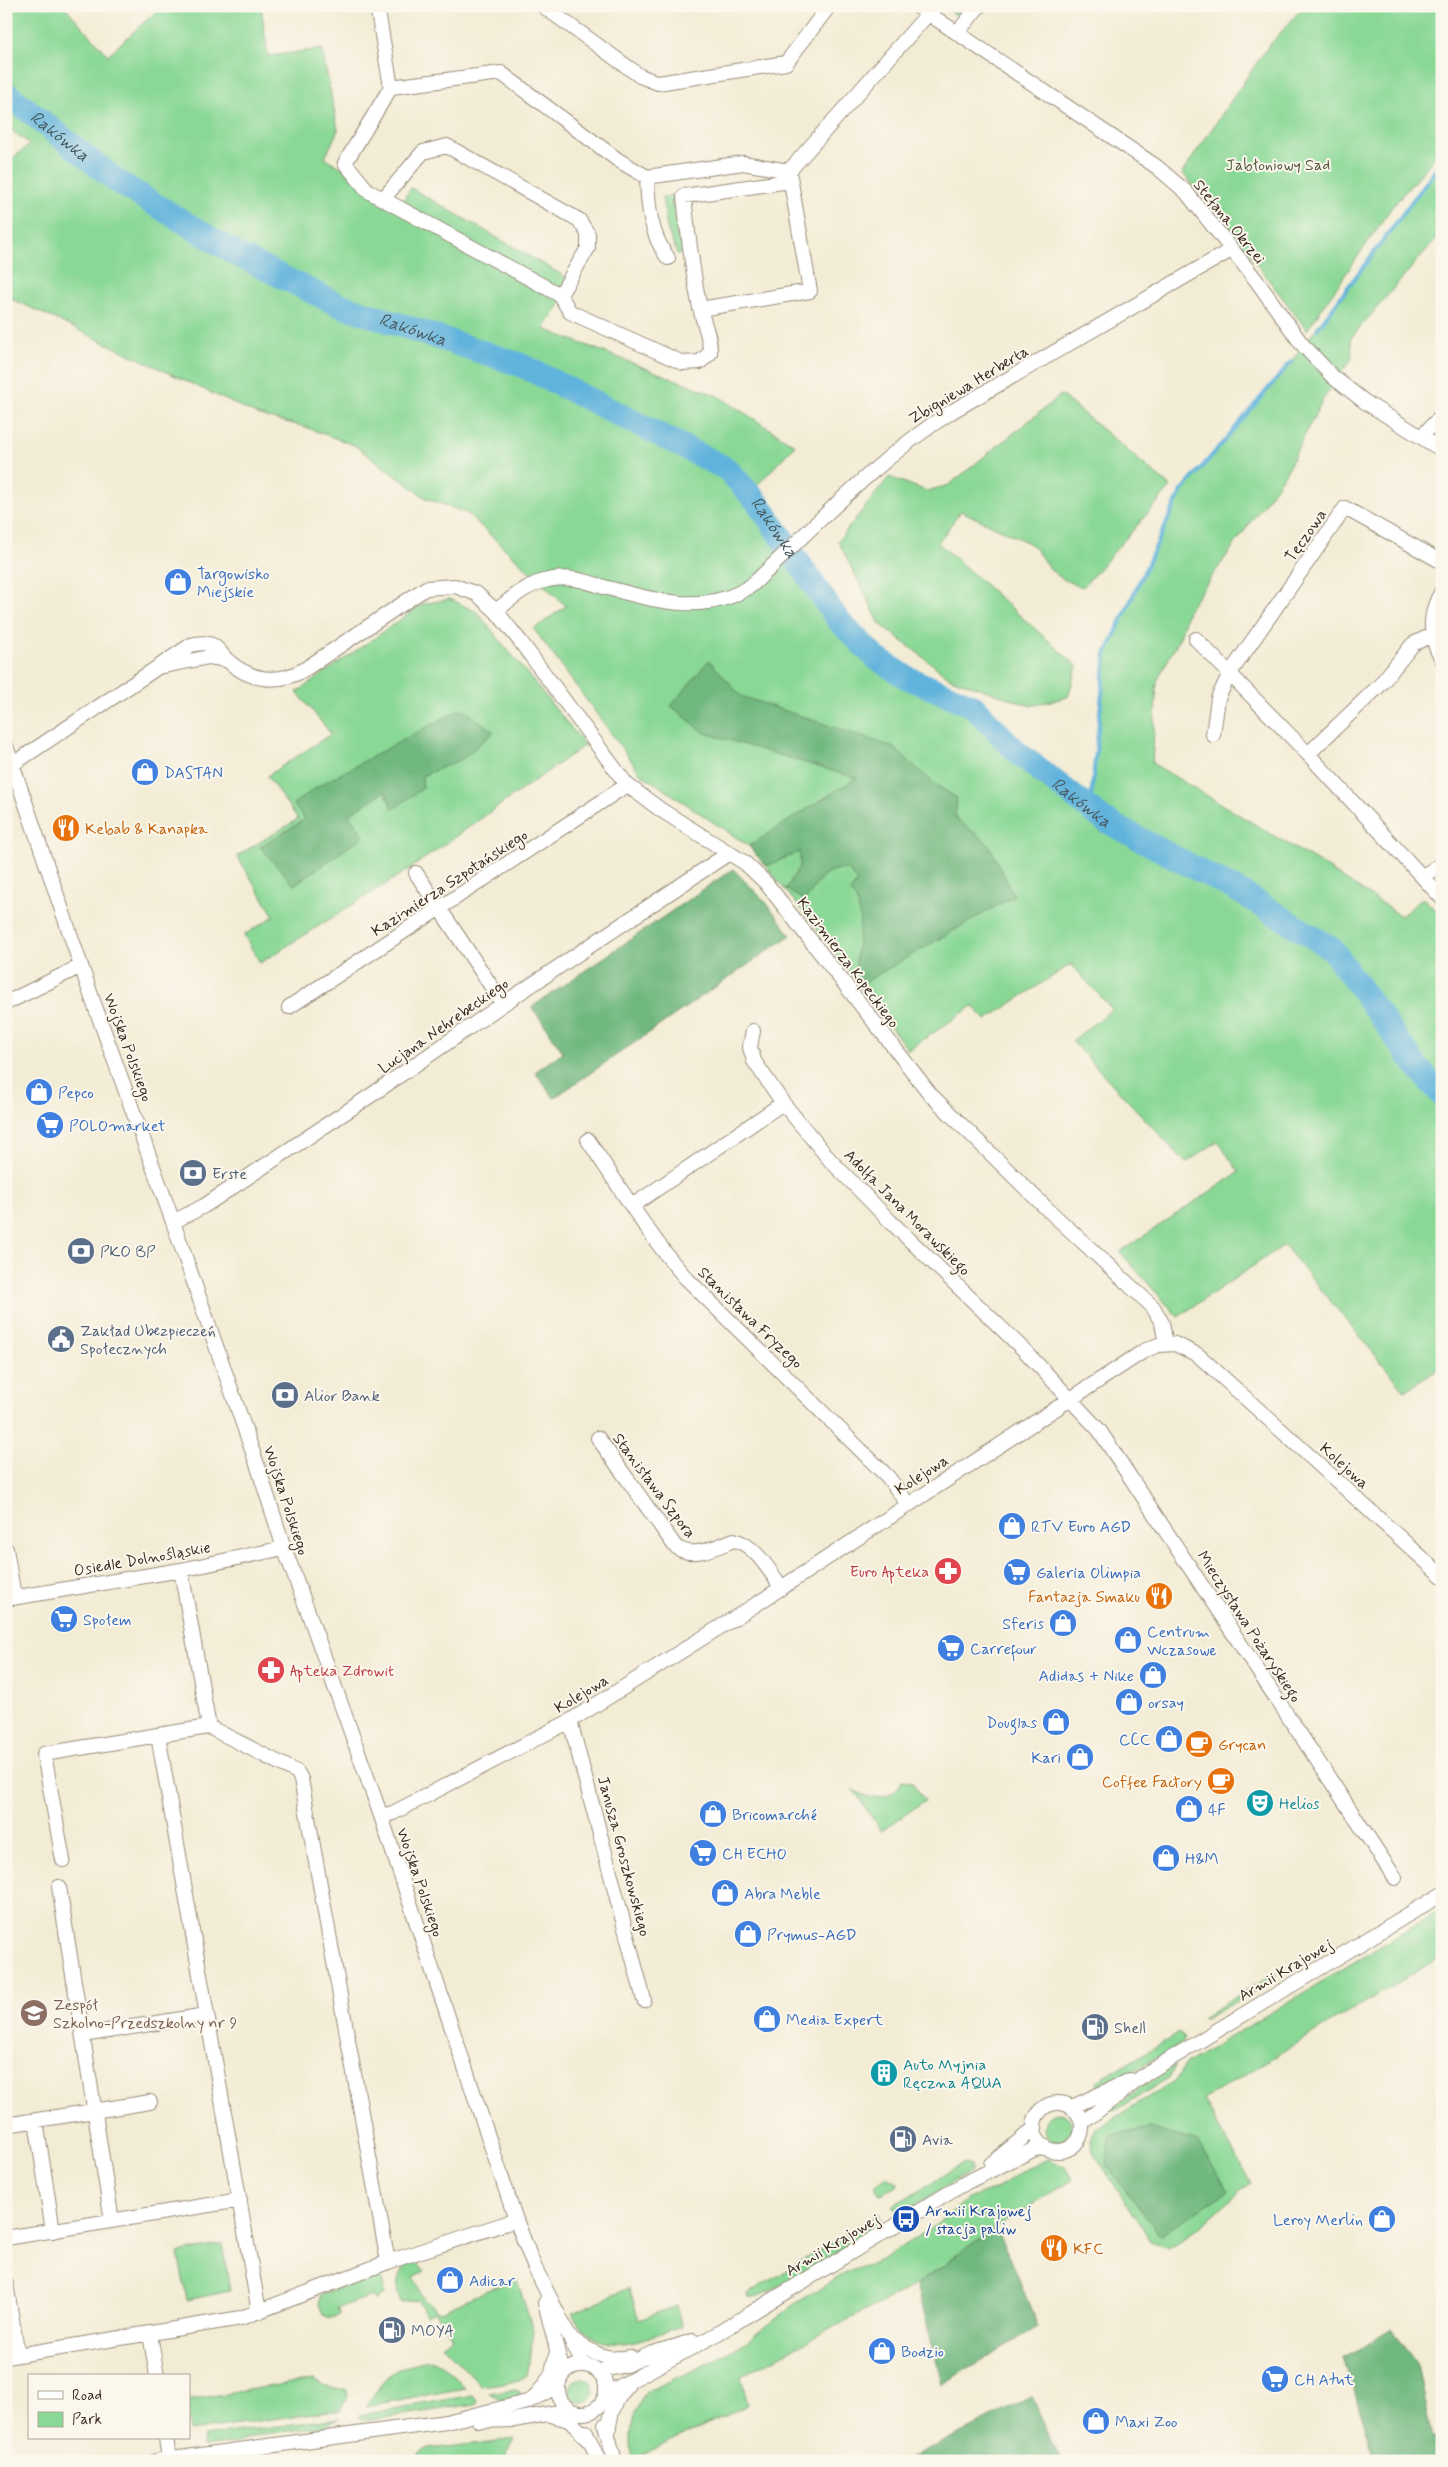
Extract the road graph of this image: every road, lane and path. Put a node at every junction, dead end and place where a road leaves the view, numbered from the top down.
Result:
1 (377, 6) edge
2 (543, 6) edge
3 (830, 6) edge
4 (979, 6) edge
5 (923, 10) edge
6 (958, 33) junction
7 (391, 87) junction
8 (790, 176) junction
9 (647, 177) junction
10 (383, 199) junction
11 (1232, 250) junction
12 (668, 258) dead end
13 (560, 295) junction
14 (700, 309) junction
15 (1442, 415) edge
16 (1421, 437) junction
17 (1442, 450) edge
18 (1442, 562) edge
19 (1442, 591) edge
20 (496, 611) junction
21 (1432, 635) junction
22 (1196, 639) dead end
23 (1442, 658) edge
24 (1230, 673) junction
25 (1213, 736) dead end
26 (6, 746) edge
27 (1308, 754) junction
28 (13, 764) junction
29 (627, 785) junction
30 (730, 853) junction
31 (1442, 864) edge
32 (416, 873) dead end
33 (1423, 876) junction
34 (1442, 898) edge
35 (440, 910) junction
36 (81, 966) junction
37 (6, 1004) edge
38 (502, 1004) junction
39 (289, 1007) dead end
40 (753, 1031) dead end
41 (783, 1103) junction
42 (588, 1140) dead end
43 (632, 1206) junction
44 (174, 1222) junction
45 (1166, 1344) junction
46 (1071, 1398) junction
47 (598, 1438) dead end
48 (908, 1504) junction
49 (6, 1548) edge
50 (284, 1548) junction
51 (181, 1570) junction
52 (1442, 1576) edge
53 (781, 1587) junction
54 (10, 1598) edge
55 (570, 1722) junction
56 (209, 1727) junction
57 (158, 1735) junction
58 (381, 1816) junction
59 (63, 1860) dead end
60 (1394, 1878) dead end
61 (59, 1887) dead end
62 (1442, 1894) edge
63 (644, 2000) dead end
64 (206, 2015) junction
65 (83, 2035) junction
66 (1147, 2073) junction
67 (150, 2102) dead end
68 (1072, 2107) junction
69 (95, 2112) junction
70 (36, 2121) junction
71 (1082, 2123) junction
72 (6, 2126) edge
73 (1035, 2128) junction
74 (1046, 2147) junction
75 (967, 2182) junction
76 (240, 2200) junction
77 (516, 2220) junction
78 (112, 2221) junction
79 (53, 2231) junction
80 (6, 2238) edge
81 (388, 2262) junction
82 (534, 2266) junction
83 (6, 2284) edge
84 (259, 2312) junction
85 (150, 2334) junction
86 (715, 2335) junction
87 (569, 2337) junction
88 (558, 2348) junction
89 (653, 2353) junction
90 (12, 2356) edge
91 (583, 2364) junction
92 (599, 2371) junction
93 (564, 2373) junction
94 (157, 2374) edge
95 (633, 2380) junction
96 (558, 2386) junction
97 (533, 2399) junction
98 (603, 2400) junction
99 (574, 2411) junction
100 (538, 2415) junction
101 (446, 2422) junction
102 (608, 2434) junction
103 (166, 2440) edge
104 (589, 2440) junction
105 (163, 2460) edge
106 (599, 2461) edge
107 (615, 2461) edge

1 - 7 street
2 - 3 street
4 - 6 street
5 - 6 street, Stefana Okrzei
5 - 8 street
6 - 11 street, Stefana Okrzei
7 - 9 street
7 - 10 street
8 - 9 street
8 - 14 street
8 - 14 street
9 - 12 street
10 - 13 street
10 - 13 street
11 - 16 street, Stefana Okrzei
11 - 20 street, Zbigniewa Herberta
13 - 14 street
15 - 16 street
16 - 17 street, Stefana Okrzei
18 - 24 street, Tęczowa
19 - 21 street
20 - 28 street, Kazimierza Kopeckiego
20 - 29 street, Kazimierza Kopeckiego
21 - 23 street
21 - 27 street
22 - 24 street
24 - 25 street, Tęczowa
24 - 27 street
26 - 28 street, Wojska Polskiego
27 - 33 street
28 - 36 street, Wojska Polskiego
29 - 30 street, Kazimierza Kopeckiego
29 - 35 street, Kazimierza Szpotańskiego
30 - 38 street, Lucjana Nehrebeckiego
30 - 45 street, Kazimierza Kopeckiego
31 - 33 street
32 - 35 street
33 - 34 street
35 - 38 street
35 - 39 street, Kazimierza Szpotańskiego
36 - 37 street
36 - 44 street, Wojska Polskiego
38 - 44 street, Lucjana Nehrebeckiego
40 - 41 street, Adolfa Jana Morawskiego
41 - 43 street
41 - 46 street, Adolfa Jana Morawskiego
42 - 43 street, Stanisława Fryzego
43 - 48 street, Stanisława Fryzego
44 - 50 street, Wojska Polskiego
45 - 46 street, Kolejowa
45 - 52 street, Kolejowa
46 - 48 street, Kolejowa
46 - 60 street, Mieczysława Pożaryskiego
47 - 53 street, Stanisława Szpora
48 - 53 street, Kolejowa
49 - 54 street
50 - 51 street, Osiedle Dolnośląskie
50 - 58 street, Wojska Polskiego
51 - 54 street, Osiedle Dolnośląskie
51 - 56 street
53 - 55 street, Kolejowa
55 - 58 street, Kolejowa
55 - 63 street, Janusza Groszkowskiego
56 - 57 street
56 - 81 street
57 - 59 street
57 - 64 street
58 - 77 street, Wojska Polskiego
61 - 65 street
62 - 66 street, Armii Krajowej
64 - 65 street
64 - 76 street
65 - 69 street
66 - 68 street
66 - 71 street
67 - 69 street
68 - 71 street
68 - 73 street
69 - 70 street
69 - 78 street
70 - 72 street
70 - 79 street
71 - 74 street
73 - 74 street
73 - 75 street
74 - 75 street
75 - 86 street, Armii Krajowej
76 - 78 street
76 - 84 street
77 - 81 street
77 - 82 street, Wojska Polskiego
78 - 79 street
79 - 80 street
81 - 84 street
82 - 87 street, Wojska Polskiego
82 - 88 street, Wojska Polskiego
83 - 90 street
84 - 85 street
85 - 90 street
85 - 94 street
86 - 89 street, Armii Krajowej
86 - 95 street, Armii Krajowej
87 - 89 street
87 - 91 street, Wojska Polskiego
88 - 93 street, Wojska Polskiego
88 - 97 street
89 - 92 street, Armii Krajowej
91 - 92 street
91 - 93 street
92 - 98 street
93 - 96 street
95 - 98 street, Armii Krajowej
95 - 102 street
96 - 97 street
96 - 99 street
97 - 101 street
98 - 99 street
98 - 102 street
99 - 100 street
99 - 104 street
100 - 101 street
100 - 104 street
101 - 105 street
102 - 107 street
103 - 105 street
104 - 106 street

